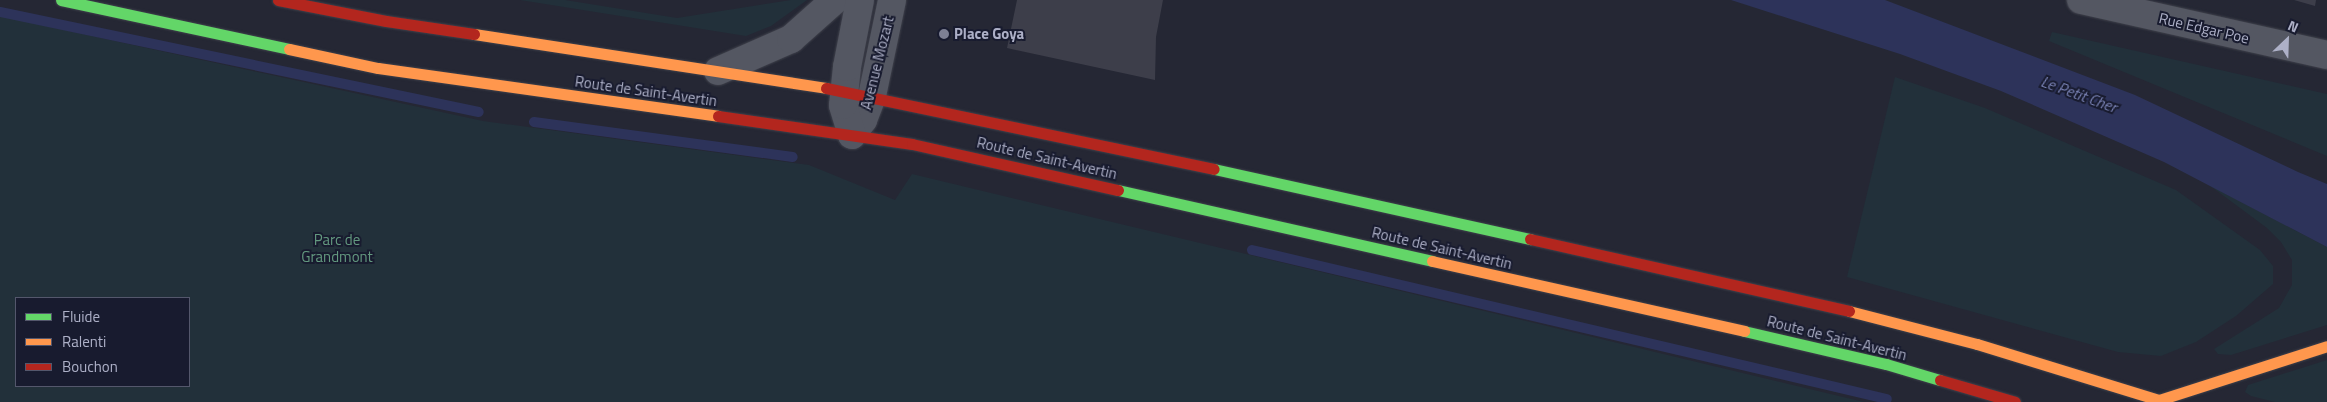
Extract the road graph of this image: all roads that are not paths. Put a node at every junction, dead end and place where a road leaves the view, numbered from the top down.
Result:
1 (61, 0) edge
2 (278, 0) edge
3 (835, 0) edge
4 (860, 0) edge
5 (892, 0) edge
6 (2081, 0) edge
7 (2327, 56) edge
8 (718, 71) junction
9 (844, 91) junction
10 (872, 96) junction
11 (852, 135) junction
12 (2327, 346) edge
13 (2162, 401) edge
14 (2015, 402) edge

1 - 11 main road, Route de Saint-Avertin
2 - 8 main road, Route de Saint-Avertin
3 - 8 street
4 - 9 street, Avenue Mozart
5 - 10 street, Avenue Mozart
6 - 7 street, Rue Edgar Poe
8 - 9 main road, Route de Saint-Avertin
9 - 10 main road, Route de Saint-Avertin
9 - 11 street, Avenue Mozart
10 - 11 street, Avenue Mozart
10 - 13 main road, Route de Saint-Avertin
11 - 14 main road, Route de Saint-Avertin
12 - 13 main road

